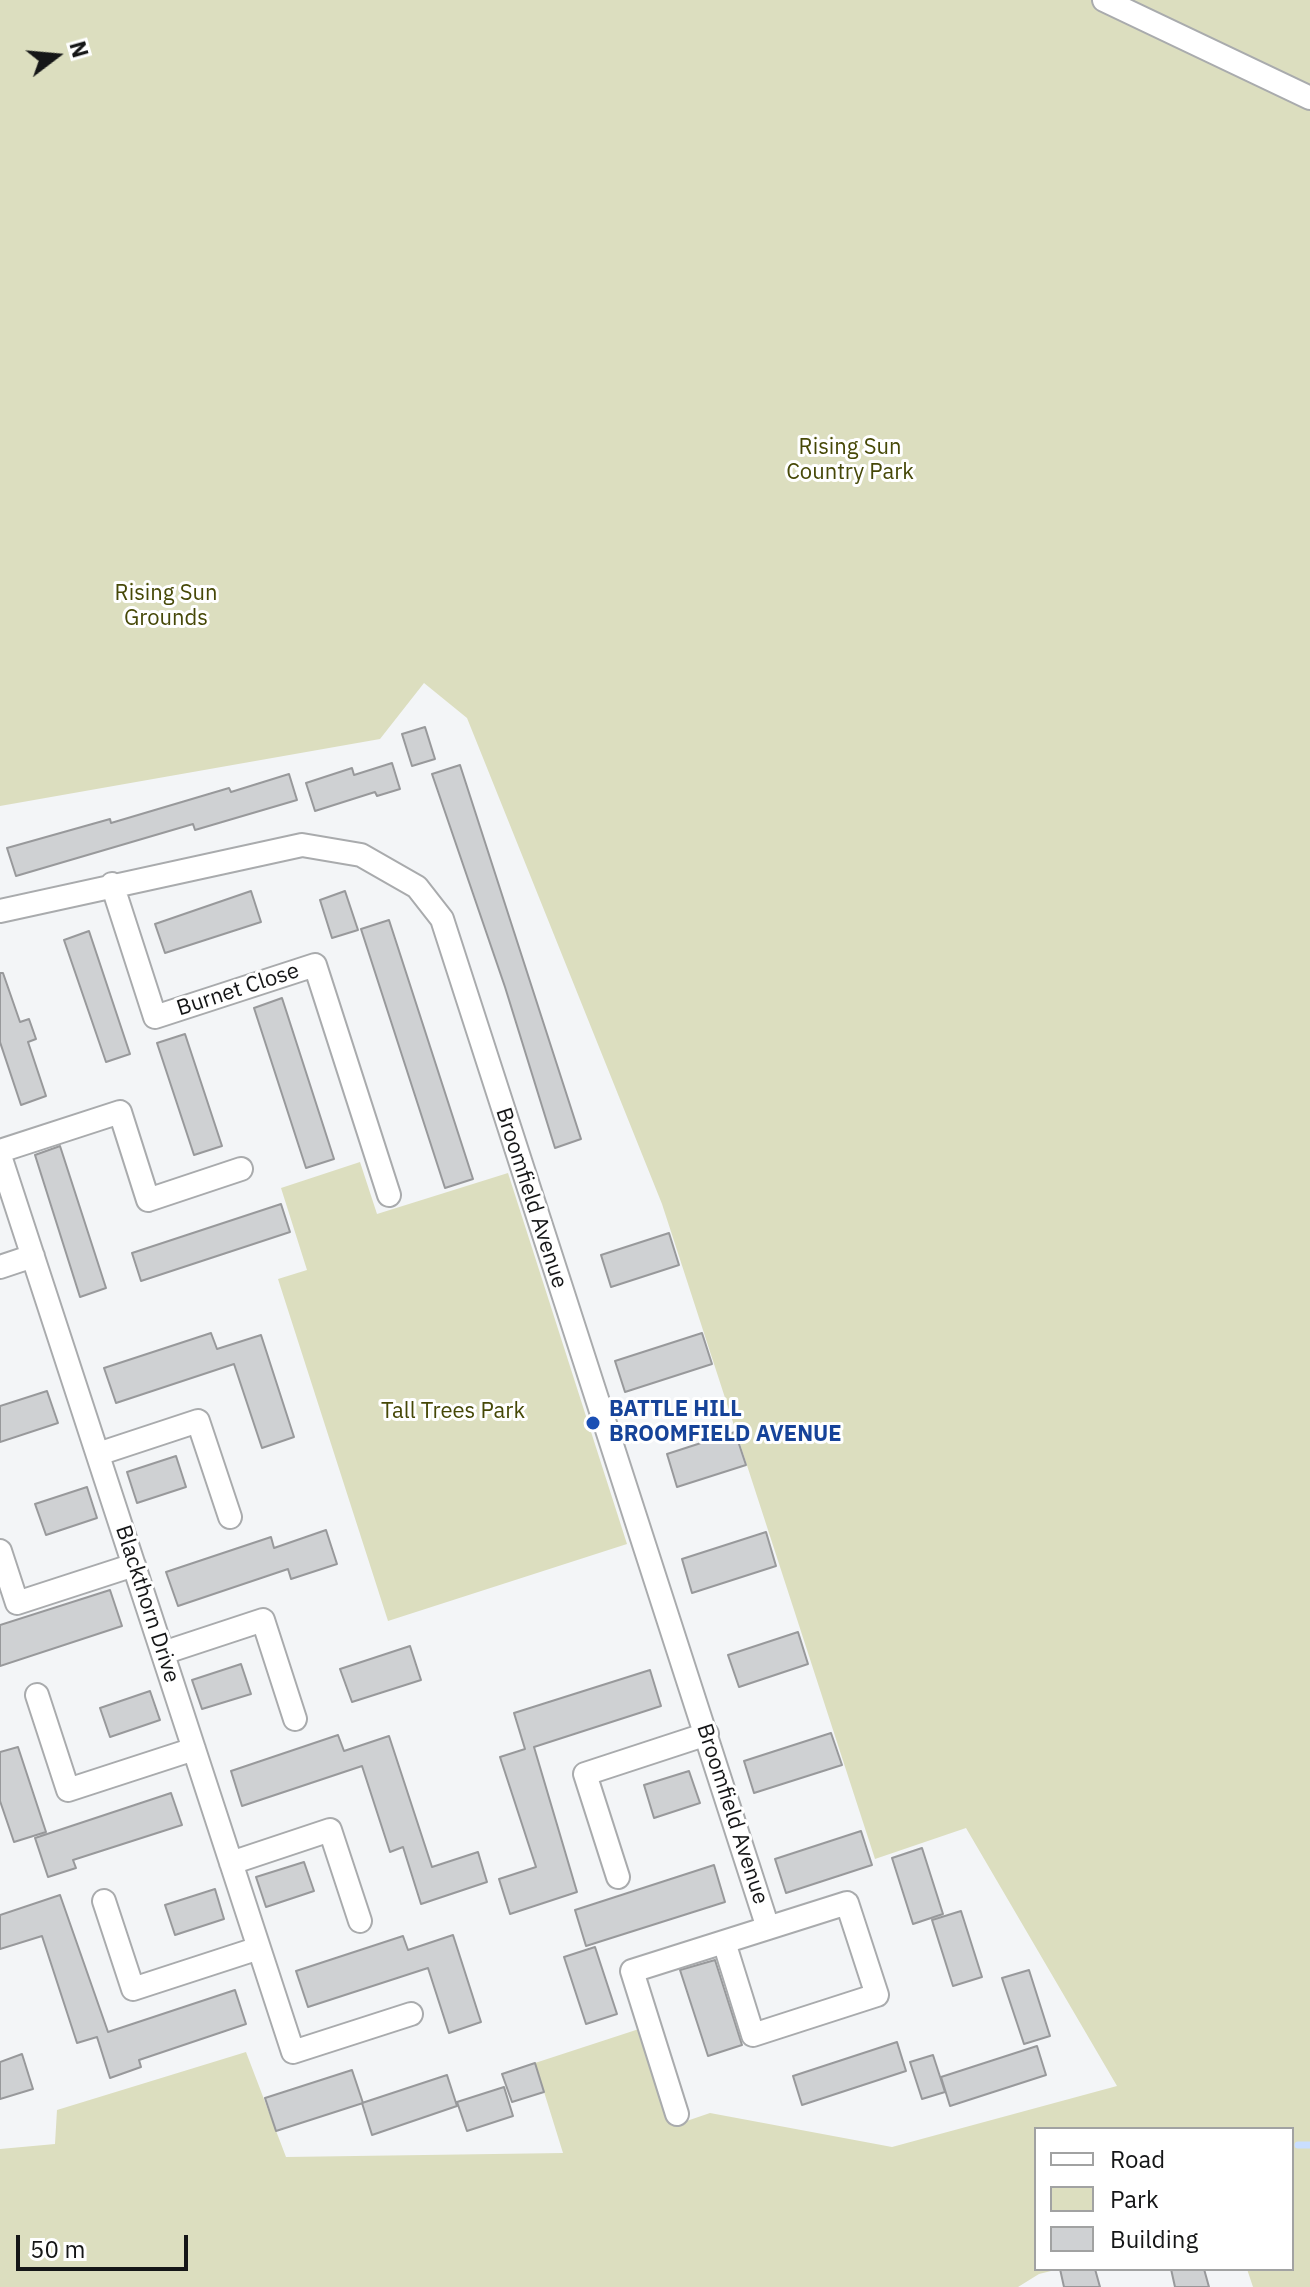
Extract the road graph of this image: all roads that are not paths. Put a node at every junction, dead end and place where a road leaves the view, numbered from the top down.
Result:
1 (1104, 0) edge
2 (1310, 98) edge
3 (112, 884) junction
4 (0, 911) edge
5 (0, 1154) edge
6 (241, 1169) dead end
7 (389, 1195) dead end
8 (33, 1256) junction
9 (0, 1267) edge
10 (98, 1454) junction
11 (230, 1517) dead end
12 (0, 1551) edge
13 (134, 1565) junction
14 (163, 1653) junction
15 (37, 1695) dead end
16 (295, 1719) dead end
17 (707, 1734) junction
18 (194, 1749) junction
19 (231, 1863) junction
20 (618, 1877) dead end
21 (104, 1901) dead end
22 (360, 1921) dead end
23 (768, 1928) junction
24 (724, 1942) junction
25 (259, 1948) junction
26 (411, 2014) dead end
27 (677, 2114) dead end

1 - 2 street
3 - 4 street, Broomfield Avenue
3 - 7 street, Burnet Close
3 - 17 street, Broomfield Avenue
5 - 6 street
5 - 8 street, Blackthorn Drive
8 - 9 street
8 - 10 street, Blackthorn Drive
10 - 11 street
10 - 13 street, Blackthorn Drive
12 - 13 street
13 - 14 street, Blackthorn Drive
14 - 16 street
14 - 18 street, Blackthorn Drive
15 - 18 street
17 - 20 street
17 - 23 street, Broomfield Avenue
18 - 19 street, Blackthorn Drive
19 - 22 street
19 - 25 street, Blackthorn Drive
21 - 25 street
23 - 24 street
23 - 24 street
24 - 27 street
25 - 26 street, Blackthorn Drive

